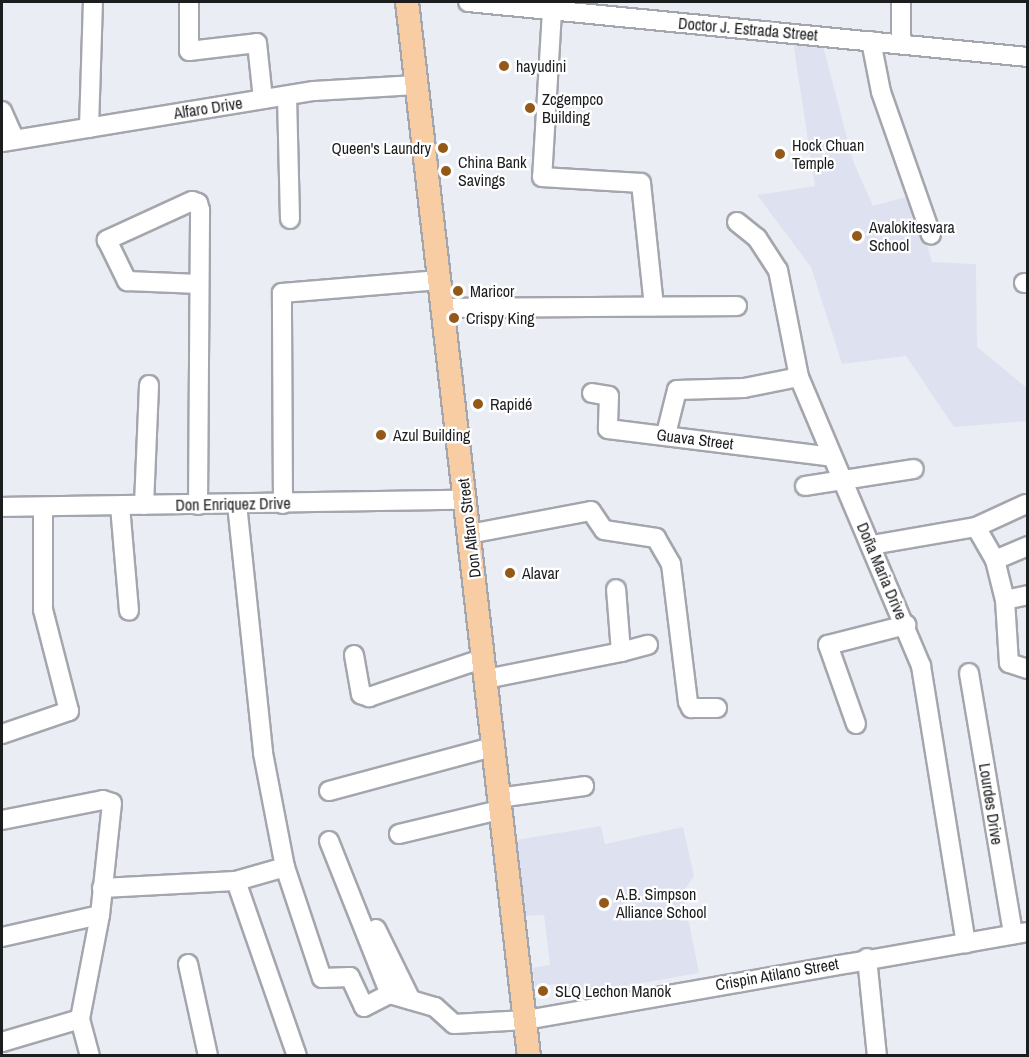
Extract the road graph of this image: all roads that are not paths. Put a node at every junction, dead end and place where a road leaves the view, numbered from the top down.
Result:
1 (93, 2) edge
2 (189, 2) edge
3 (407, 2) edge
4 (468, 2) edge
5 (901, 2) edge
6 (552, 11) junction
7 (871, 41) junction
8 (901, 44) junction
9 (1028, 57) edge
10 (416, 85) junction
11 (287, 96) junction
12 (263, 99) junction
13 (2, 111) edge
14 (89, 128) junction
15 (8, 140) edge
16 (290, 219) dead end
17 (738, 222) dead end
18 (931, 235) dead end
19 (439, 280) junction
20 (199, 285) junction
21 (654, 306) junction
22 (737, 306) dead end
23 (442, 308) junction
24 (799, 377) junction
25 (149, 385) dead end
26 (592, 393) dead end
27 (666, 434) junction
28 (832, 457) junction
29 (914, 469) dead end
30 (843, 482) junction
31 (805, 486) dead end
32 (464, 500) junction
33 (237, 504) junction
34 (282, 504) junction
35 (1026, 504) dead end
36 (144, 505) junction
37 (198, 505) junction
38 (120, 506) junction
39 (2, 507) edge
40 (43, 508) junction
41 (976, 526) junction
42 (469, 534) junction
43 (872, 545) junction
44 (1028, 546) edge
45 (995, 560) junction
46 (616, 589) dead end
47 (1028, 595) edge
48 (1005, 600) junction
49 (129, 611) dead end
50 (906, 625) junction
51 (648, 645) dead end
52 (621, 652) junction
53 (354, 655) dead end
54 (485, 668) junction
55 (1028, 669) edge
56 (969, 673) dead end
57 (717, 708) dead end
58 (856, 724) dead end
59 (2, 734) edge
60 (492, 747) junction
61 (584, 786) dead end
62 (329, 791) dead end
63 (498, 804) junction
64 (2, 820) edge
65 (399, 834) dead end
66 (329, 841) dead end
67 (285, 867) junction
68 (236, 881) junction
69 (102, 888) junction
70 (100, 915) junction
71 (373, 923) dead end
72 (1020, 933) edge
73 (2, 937) edge
74 (966, 943) junction
75 (867, 958) junction
76 (189, 964) dead end
77 (390, 994) junction
78 (411, 1000) junction
79 (80, 1019) junction
80 (526, 1020) junction
81 (2, 1042) edge
82 (90, 1056) edge
83 (208, 1056) edge
84 (297, 1056) edge
85 (529, 1056) edge
86 (877, 1056) edge

1 - 14 street
2 - 12 street
3 - 10 main road, Don Alfaro Street
4 - 6 street, Doctor J. Estrada Street
5 - 8 street
6 - 7 street, Doctor J. Estrada Street
6 - 21 street
7 - 8 street, Doctor J. Estrada Street
7 - 18 street
8 - 9 street, Doctor J. Estrada Street
10 - 11 street, Alfaro Drive
10 - 19 main road, Don Alfaro Street
11 - 12 street, Alfaro Drive
11 - 16 street
12 - 14 street, Alfaro Drive
13 - 15 street
14 - 15 street, Alfaro Drive
17 - 24 street, Doña Maria Drive
19 - 23 main road, Don Alfaro Street
19 - 34 street
20 - 20 street
20 - 37 street
21 - 22 street
21 - 23 street
23 - 32 main road, Don Alfaro Street
24 - 27 street
24 - 28 street, Doña Maria Drive
25 - 36 street
26 - 27 street, Guava Street
27 - 28 street, Guava Street
28 - 30 street, Doña Maria Drive
29 - 30 street
30 - 31 street
30 - 43 street, Doña Maria Drive
32 - 34 street, Don Enriquez Drive
32 - 42 main road, Don Alfaro Street
33 - 34 street, Don Enriquez Drive
33 - 37 street, Don Enriquez Drive
33 - 67 street
35 - 41 street
36 - 37 street, Don Enriquez Drive
36 - 38 street, Don Enriquez Drive
38 - 40 street, Don Enriquez Drive
38 - 49 street
39 - 40 street, Don Enriquez Drive
40 - 59 street
41 - 43 street
41 - 45 street
42 - 54 main road, Don Alfaro Street
42 - 57 street
43 - 50 street, Doña Maria Drive
44 - 45 street
45 - 48 street
46 - 52 street
47 - 48 street
48 - 55 street
50 - 58 street
50 - 74 street, Doña Maria Drive
51 - 52 street
52 - 54 street
53 - 54 street
54 - 60 main road, Don Alfaro Street
56 - 72 street, Lourdes Drive
60 - 62 street
60 - 63 main road, Don Alfaro Street
61 - 63 street
63 - 65 street
63 - 80 main road, Don Alfaro Street
64 - 69 street
66 - 77 street
67 - 68 street
67 - 77 street
68 - 69 street
68 - 84 street
69 - 70 street
70 - 73 street
70 - 79 street
71 - 78 street
72 - 74 street, Crispin Atilano Street
74 - 75 street, Crispin Atilano Street
75 - 80 street, Crispin Atilano Street
75 - 86 street
76 - 83 street
77 - 78 street
78 - 80 street, Crispin Atilano Street
79 - 81 street
79 - 82 street
80 - 85 main road, Don Alfaro Street

